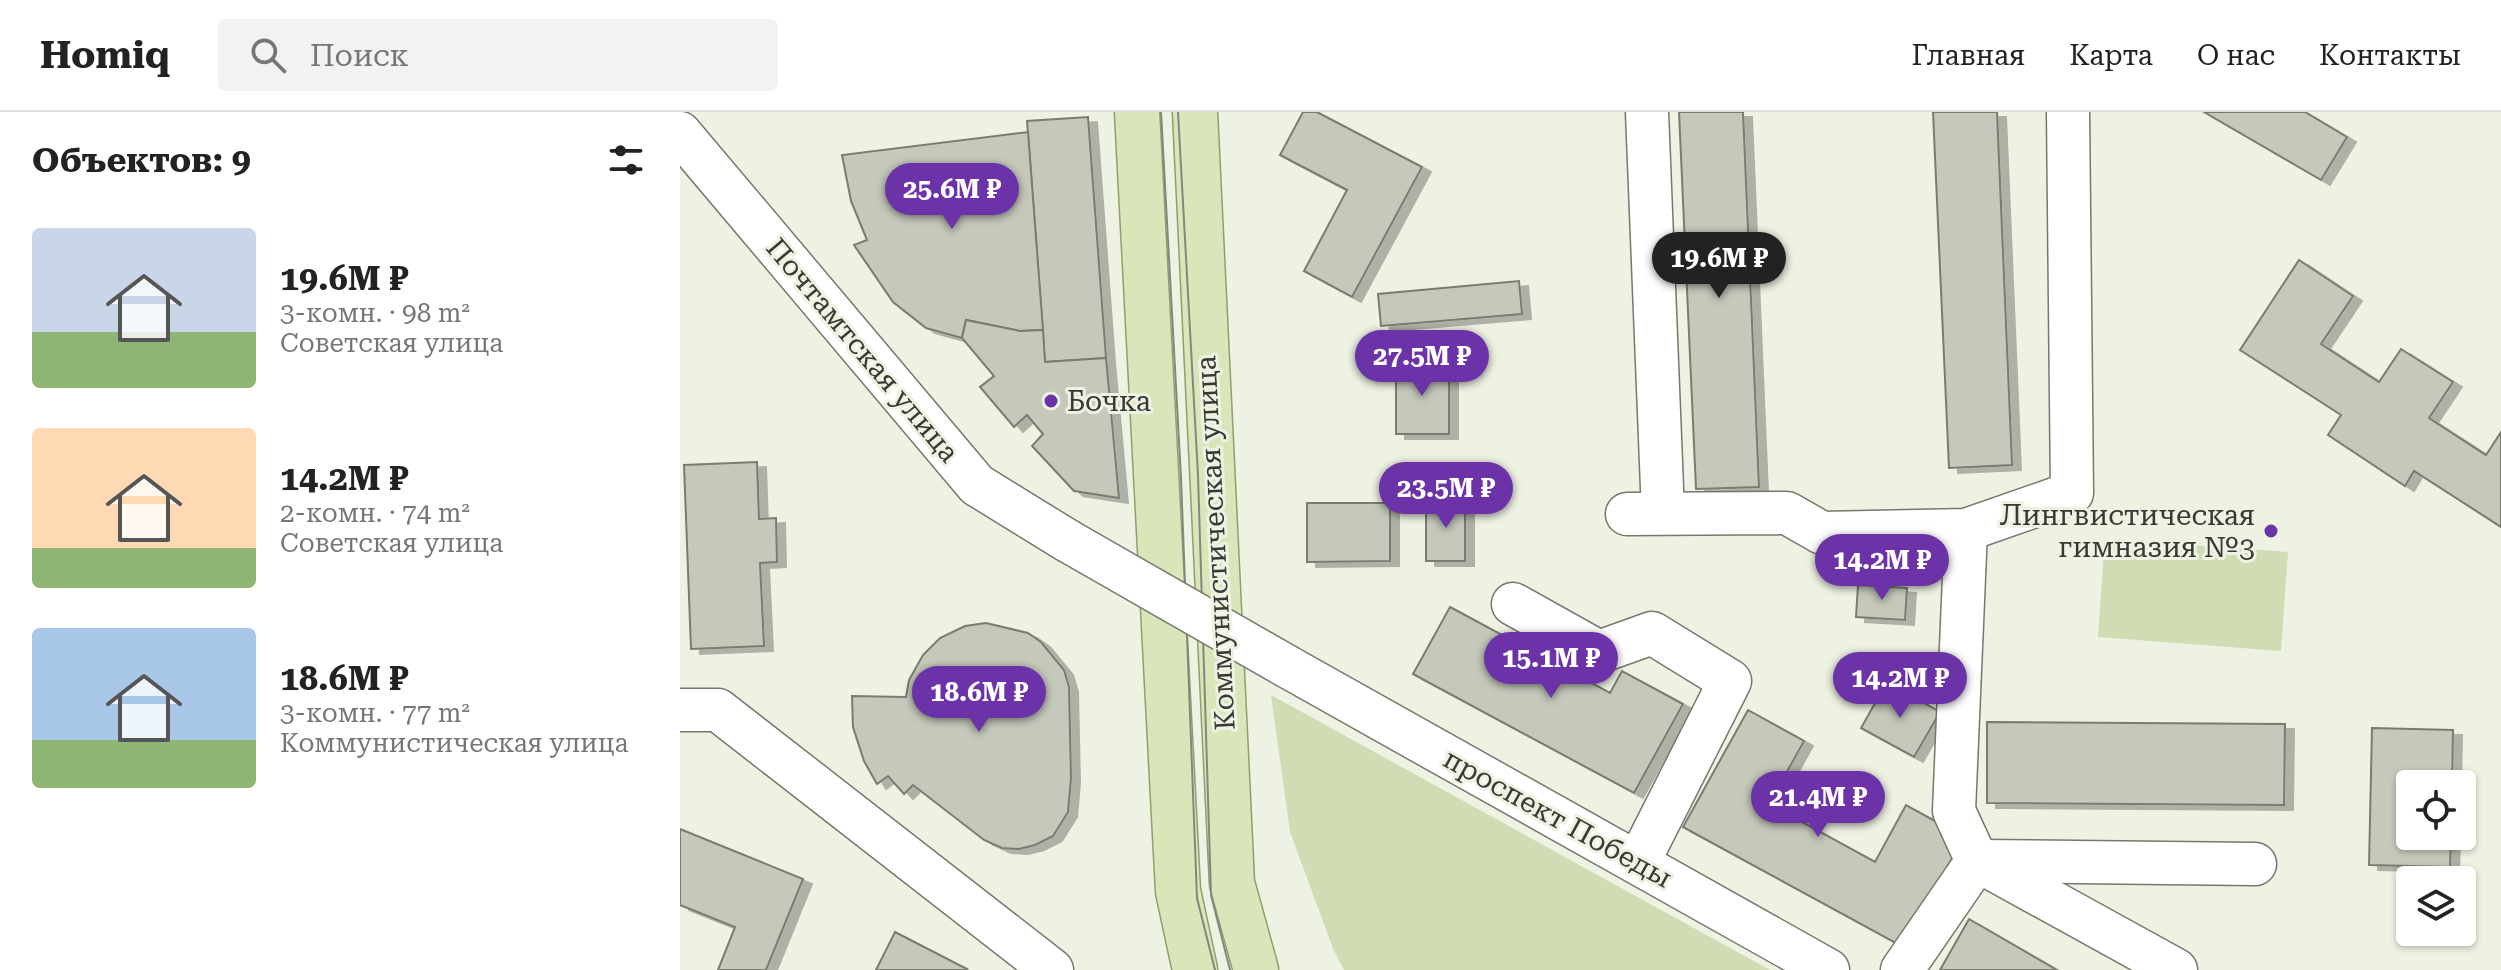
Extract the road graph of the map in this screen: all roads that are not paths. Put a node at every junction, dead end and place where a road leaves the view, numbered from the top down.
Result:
1 (1137, 112) edge
2 (1195, 112) edge
3 (1647, 112) edge
4 (2068, 112) edge
5 (680, 133) edge
6 (1966, 530) junction
7 (1513, 604) dead end
8 (1288, 667) joint
9 (699, 710) edge
10 (1977, 861) junction
11 (1638, 863) junction
12 (2255, 864) dead end
13 (1052, 970) edge
14 (1195, 970) edge
15 (1256, 970) edge
16 (1828, 970) edge
17 (1902, 970) edge
18 (2176, 970) edge

1 - 14 main road, Коммунистическая улица
2 - 15 main road, Коммунистическая улица
3 - 6 street
4 - 6 street
5 - 8 street, Почтамтская улица, bridge
6 - 10 street
7 - 11 street
8 - 11 street, проспект Победы
9 - 13 street
10 - 12 street
10 - 17 street
10 - 18 street
11 - 16 street, проспект Победы

